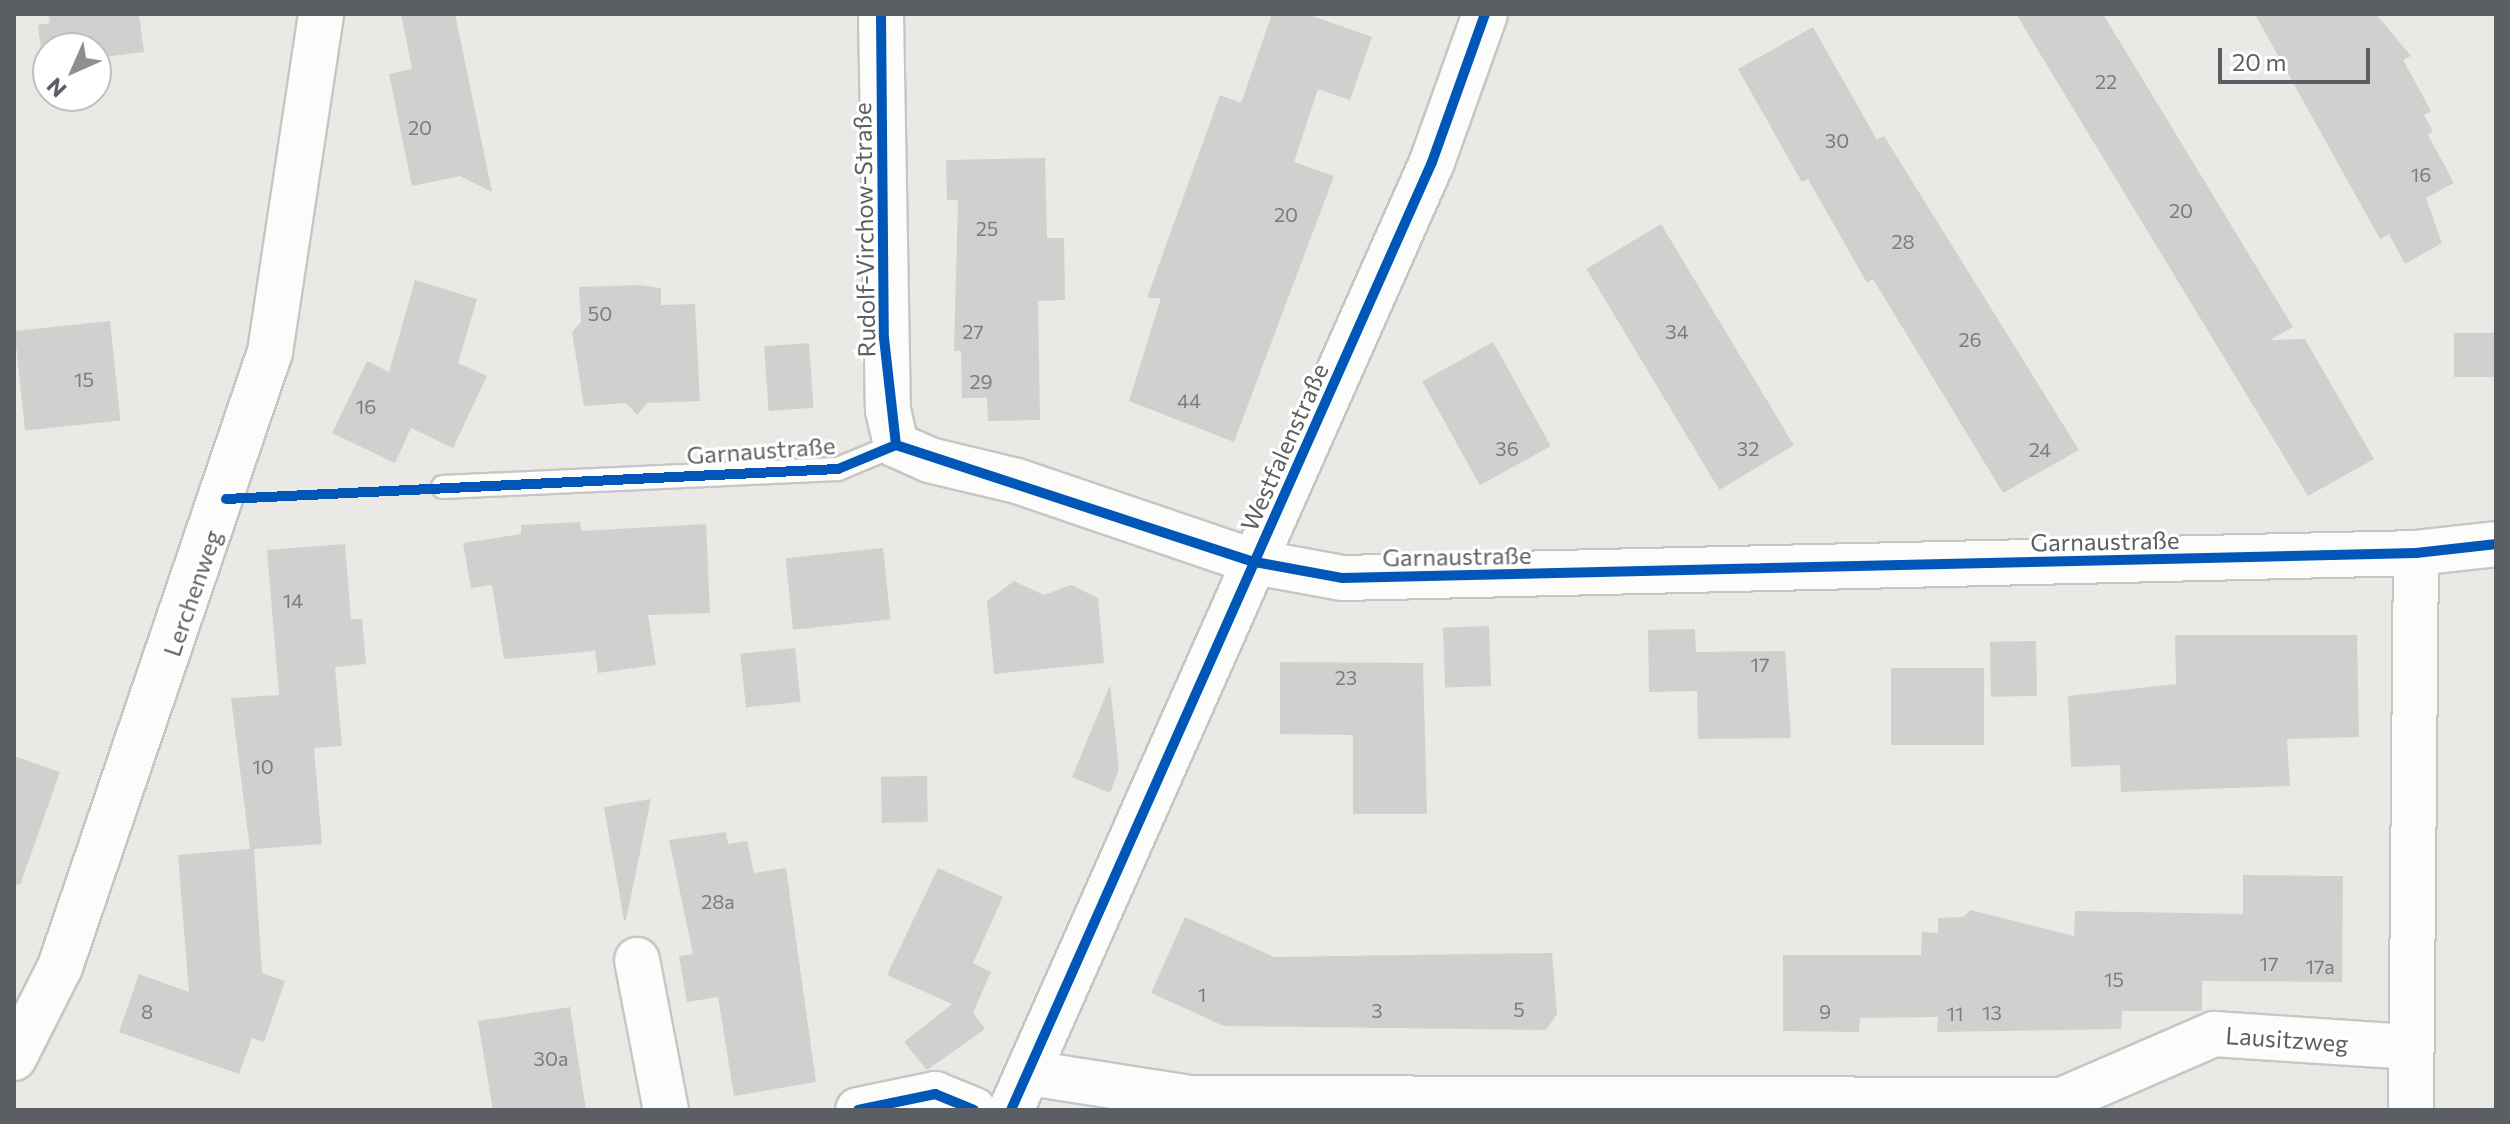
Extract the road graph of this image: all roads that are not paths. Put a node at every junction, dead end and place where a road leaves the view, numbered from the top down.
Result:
1 (321, 14) edge
2 (881, 14) edge
3 (1485, 14) edge
4 (896, 445) junction
5 (443, 487) dead end
6 (2496, 544) edge
7 (2416, 553) junction
8 (1255, 562) junction
9 (637, 960) dead end
10 (2408, 1047) junction
11 (14, 1058) edge
12 (1021, 1092) edge
13 (666, 1110) edge
14 (858, 1110) edge
15 (974, 1110) edge
16 (2411, 1110) edge

1 - 11 street, Lerchenweg
2 - 4 street, Rudolf-Virchow-Straße
3 - 8 street, Westfalenstraße
4 - 5 lane, Garnaustraße
4 - 8 street, Garnaustraße
6 - 7 street, Garnaustraße
7 - 8 street, Garnaustraße
7 - 10 street
8 - 12 street, Westfalenstraße
9 - 13 street
10 - 12 street, Lausitzweg
10 - 16 street
14 - 15 street

